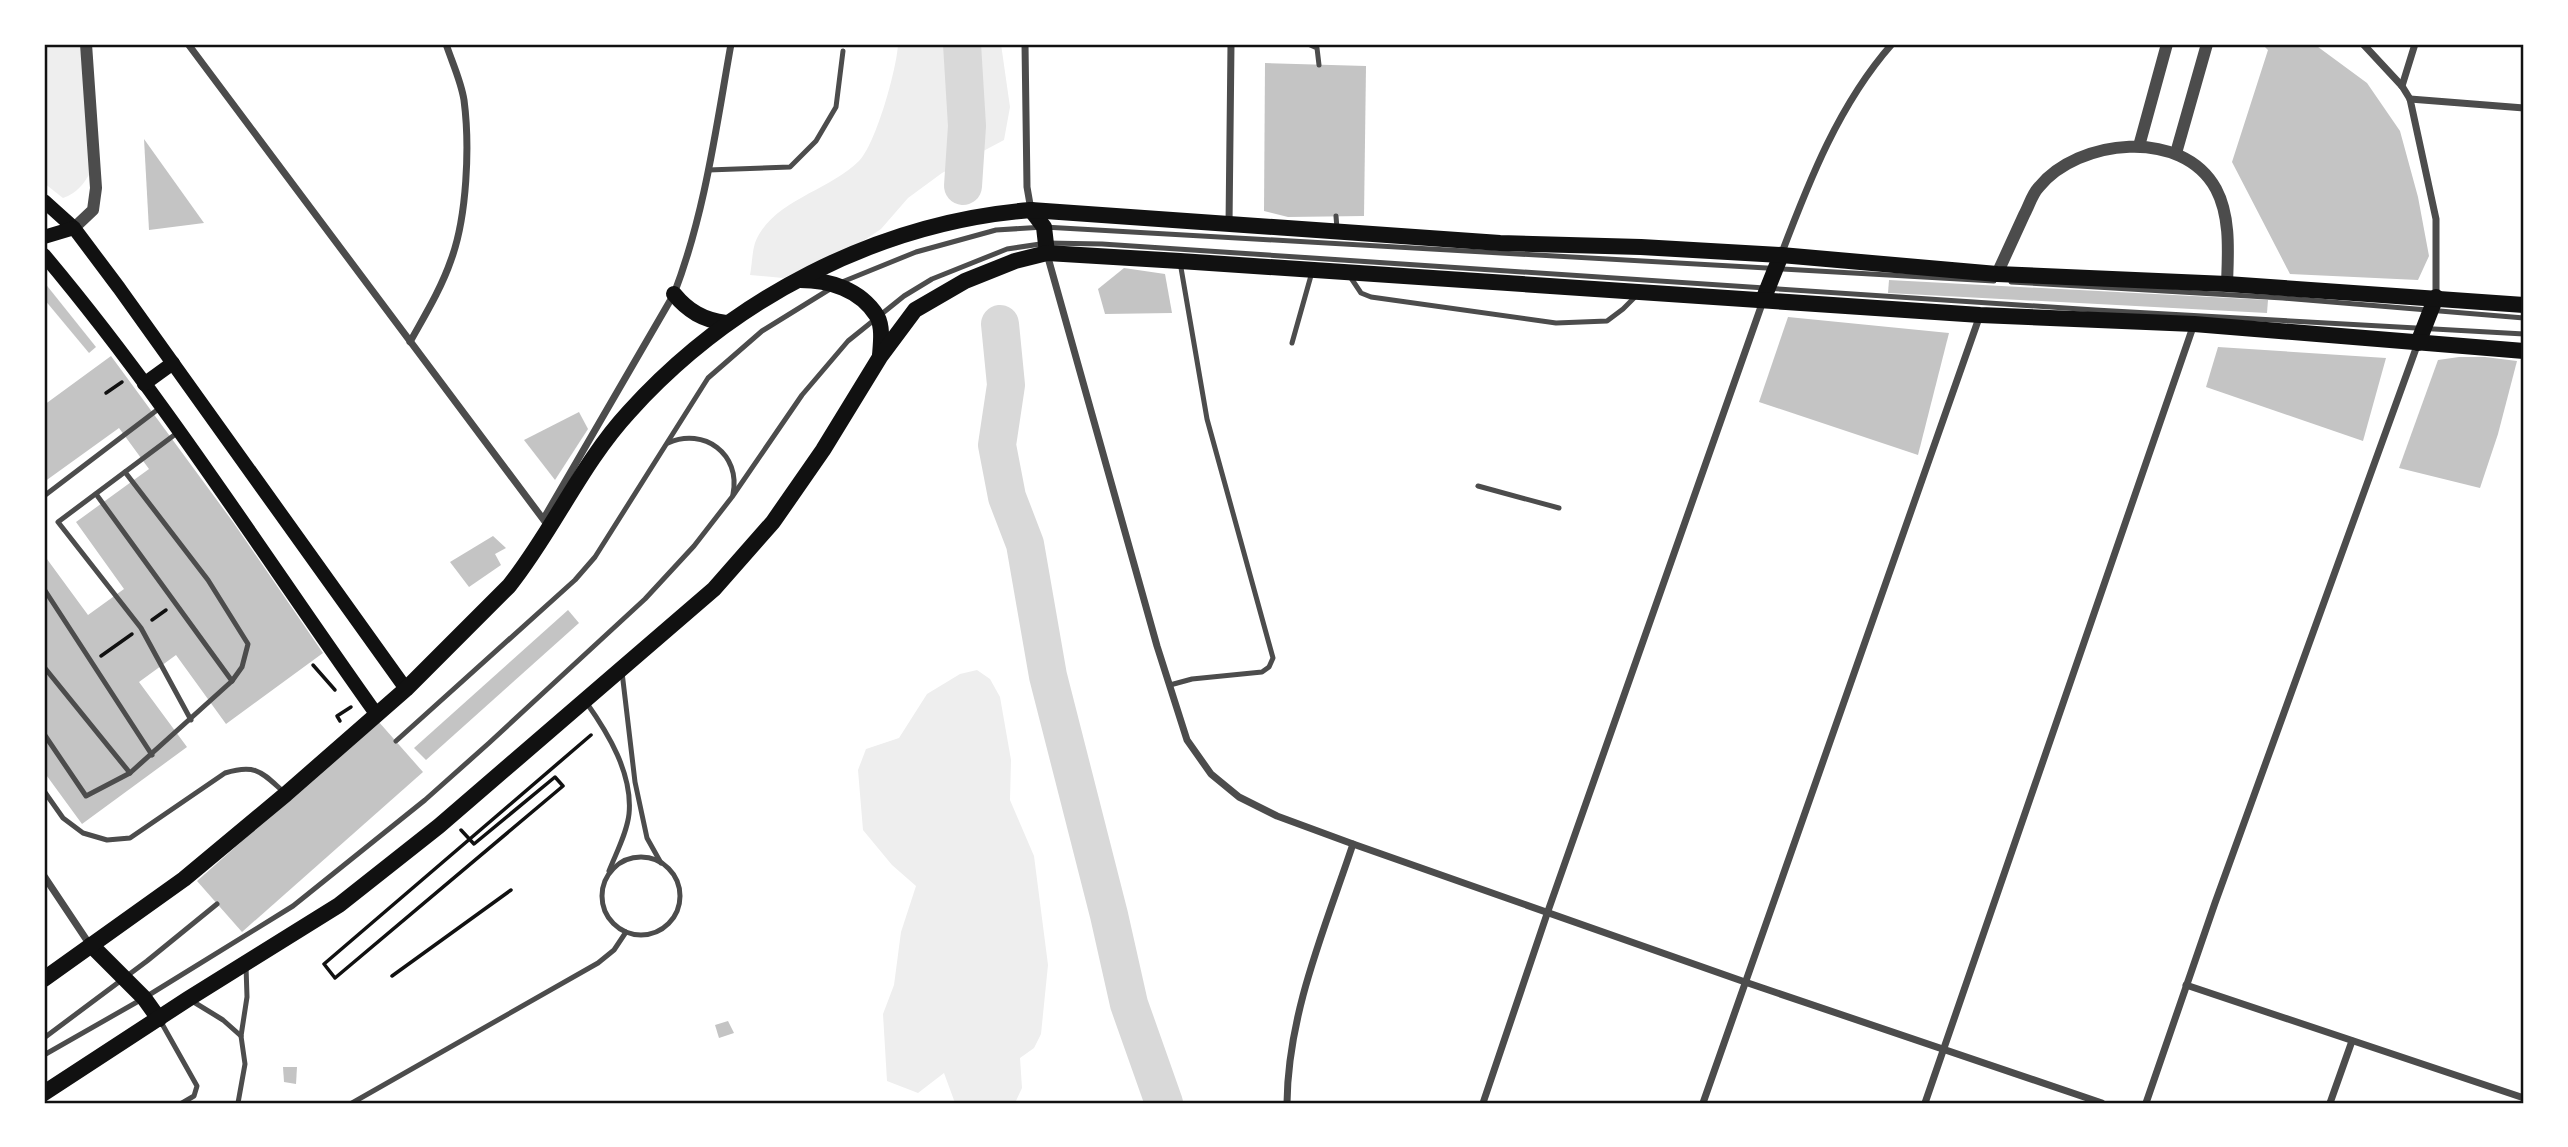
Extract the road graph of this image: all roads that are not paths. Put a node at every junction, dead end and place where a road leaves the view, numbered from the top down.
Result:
1 (86, 44) edge
2 (188, 44) edge
3 (446, 44) edge
4 (731, 44) edge
5 (1026, 44) edge
6 (1231, 44) edge
7 (1308, 44) edge
8 (1892, 44) edge
9 (2167, 44) edge
10 (2207, 44) edge
11 (2363, 44) edge
12 (2415, 44) edge
13 (843, 51) dead end
14 (1319, 65) dead end
15 (2402, 86) junction
16 (2410, 99) junction
17 (2524, 108) edge
18 (2139, 146) junction
19 (2176, 153) junction
20 (708, 170) junction
21 (44, 201) edge
22 (1031, 210) junction
23 (1229, 225) junction
24 (74, 228) junction
25 (44, 237) edge
26 (1046, 241) junction
27 (44, 255) edge
28 (1180, 261) junction
29 (1778, 262) junction
30 (1312, 271) junction
31 (1347, 272) junction
32 (1997, 274) junction
33 (798, 280) junction
34 (2227, 284) junction
35 (837, 285) junction
36 (1640, 291) junction
37 (674, 293) junction
38 (1766, 293) junction
39 (2434, 304) junction
40 (2524, 304) edge
41 (1980, 316) junction
42 (877, 317) junction
43 (2524, 318) edge
44 (726, 323) junction
45 (2194, 324) junction
46 (2425, 327) junction
47 (2524, 334) edge
48 (410, 342) junction
49 (1292, 343) dead end
50 (2418, 343) junction
51 (2524, 351) edge
52 (880, 357) junction
53 (173, 363) junction
54 (140, 378) junction
55 (170, 419) junction
56 (666, 444) junction
57 (125, 472) junction
58 (1478, 486) dead end
59 (96, 494) junction
60 (44, 496) edge
61 (732, 497) junction
62 (1559, 508) dead end
63 (546, 523) junction
64 (44, 589) edge
65 (44, 667) edge
66 (621, 669) junction
67 (232, 681) junction
68 (1170, 685) junction
69 (406, 689) junction
70 (584, 700) junction
71 (377, 715) junction
72 (191, 720) junction
73 (44, 734) edge
74 (396, 741) dead end
75 (152, 755) junction
76 (130, 773) junction
77 (44, 791) edge
78 (288, 796) junction
79 (1353, 844) junction
80 (661, 863) junction
81 (44, 876) edge
82 (607, 877) junction
83 (217, 904) dead end
84 (1548, 911) junction
85 (626, 932) junction
86 (91, 945) junction
87 (246, 963) junction
88 (44, 979) edge
89 (123, 979) junction
90 (1745, 982) junction
91 (2186, 985) junction
92 (144, 998) junction
93 (188, 999) junction
94 (159, 1019) junction
95 (241, 1036) junction
96 (44, 1038) edge
97 (2353, 1041) junction
98 (1944, 1050) junction
99 (44, 1055) edge
100 (44, 1093) edge
101 (2521, 1099) edge
102 (182, 1103) edge
103 (238, 1103) edge
104 (352, 1103) edge
105 (1287, 1103) edge
106 (1483, 1103) edge
107 (1703, 1103) edge
108 (1925, 1103) edge
109 (2102, 1103) edge
110 (2146, 1103) edge
111 (2330, 1103) edge

1 - 24 street
2 - 48 street
3 - 48 street
4 - 20 street
5 - 22 street
6 - 23 street
7 - 14 lane
8 - 29 street
9 - 18 street
10 - 19 street
11 - 15 street
12 - 15 street
13 - 20 lane
15 - 16 street
16 - 17 street
16 - 39 street
18 - 19 street
18 - 32 street
19 - 34 street
20 - 37 street
21 - 24 main road
22 - 23 main road
22 - 26 main road
22 - 33 main road
23 - 29 main road
24 - 25 main road
24 - 53 main road
26 - 28 main road
26 - 29 lane
26 - 35 lane
26 - 38 lane
26 - 42 lane
26 - 52 main road
26 - 68 street
27 - 54 main road
28 - 30 main road
28 - 68 lane
29 - 32 main road
29 - 38 main road
29 - 39 lane
30 - 31 main road
30 - 49 lane
31 - 36 main road
31 - 36 lane
32 - 34 main road
33 - 35 main road
33 - 44 main road
34 - 39 main road
35 - 42 main road
35 - 56 lane
36 - 38 main road
37 - 44 main road
37 - 63 street
38 - 41 main road
38 - 46 lane
38 - 84 street
39 - 40 main road
39 - 43 lane
39 - 46 main road
41 - 45 main road
41 - 90 street
42 - 52 main road
42 - 61 lane
44 - 63 main road
45 - 50 main road
45 - 98 street
46 - 47 lane
46 - 50 main road
48 - 63 street
50 - 51 main road
50 - 91 street
52 - 66 main road
53 - 54 main road
53 - 69 main road
54 - 55 main road
55 - 57 lane
55 - 60 lane
55 - 71 main road
56 - 61 lane
56 - 74 lane
57 - 59 lane
57 - 67 lane
58 - 62 lane
59 - 67 lane
59 - 72 lane
61 - 92 lane
63 - 69 main road
64 - 75 lane
65 - 76 lane
66 - 70 main road
66 - 80 lane
67 - 72 lane
68 - 79 street
69 - 71 main road
70 - 82 lane
70 - 87 main road
71 - 78 main road
72 - 75 lane
73 - 76 lane
75 - 76 lane
77 - 78 lane
78 - 86 main road
79 - 84 street
79 - 105 street
80 - 82 lane
80 - 85 lane
81 - 86 street
82 - 85 lane
83 - 89 lane
84 - 90 street
84 - 106 street
85 - 104 lane
86 - 88 main road
86 - 89 main road
87 - 93 main road
87 - 95 lane
89 - 92 main road
89 - 96 lane
90 - 98 street
90 - 107 street
91 - 97 street
91 - 110 street
92 - 94 main road
92 - 99 lane
93 - 94 main road
93 - 95 lane
94 - 100 main road
94 - 102 lane
95 - 103 lane
97 - 101 street
97 - 111 street
98 - 108 street
98 - 109 street

